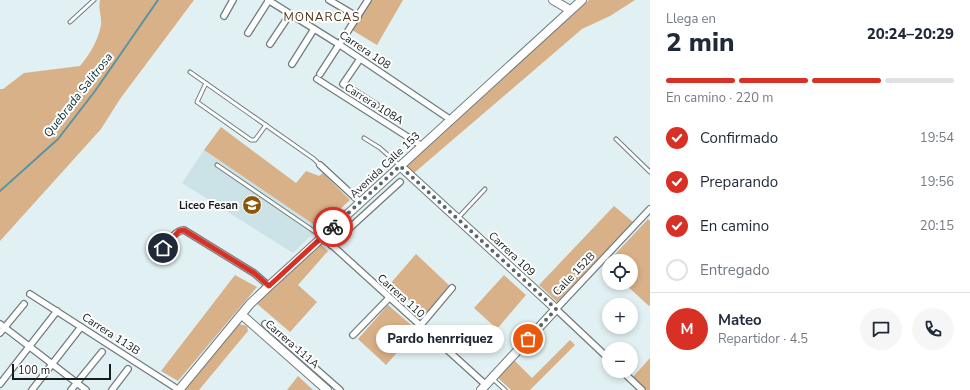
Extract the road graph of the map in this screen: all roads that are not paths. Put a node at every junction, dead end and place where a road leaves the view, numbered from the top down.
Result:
1 (94, 0) edge
2 (233, 0) edge
3 (269, 0) edge
4 (330, 0) edge
5 (368, 0) edge
6 (553, 0) edge
7 (582, 0) edge
8 (570, 10) junction
9 (290, 14) junction
10 (224, 16) dead end
11 (358, 17) junction
12 (70, 22) dead end
13 (314, 29) junction
14 (248, 32) dead end
15 (270, 44) dead end
16 (340, 45) junction
17 (360, 59) junction
18 (292, 64) dead end
19 (190, 72) dead end
20 (206, 83) junction
21 (376, 105) dead end
22 (451, 120) junction
23 (266, 125) junction
24 (364, 138) dead end
25 (616, 139) dead end
26 (422, 146) junction
27 (217, 165) dead end
28 (320, 165) joint
29 (400, 166) junction
30 (650, 172) edge
31 (400, 182) dead end
32 (485, 189) dead end
33 (360, 202) junction
34 (650, 208) edge
35 (457, 219) junction
36 (323, 237) junction
37 (151, 245) dead end
38 (331, 245) junction
39 (269, 286) junction
40 (452, 288) dead end
41 (31, 294) dead end
42 (389, 298) junction
43 (24, 304) dead end
44 (556, 309) junction
45 (57, 311) junction
46 (242, 315) junction
47 (265, 324) dead end
48 (2, 326) edge
49 (420, 326) junction
50 (82, 327) junction
51 (0, 333) edge
52 (353, 335) dead end
53 (29, 347) junction
54 (102, 352) dead end
55 (602, 352) edge
56 (52, 364) junction
57 (128, 369) dead end
58 (492, 378) junction
59 (629, 378) edge
60 (77, 383) junction
61 (0, 384) edge
62 (483, 387) edge
63 (32, 390) edge
64 (71, 390) edge
65 (86, 390) edge
66 (112, 390) edge
67 (179, 390) edge
68 (327, 390) edge
69 (340, 390) edge
70 (505, 390) edge
71 (642, 390) edge

1 - 12 lane
2 - 10 street
3 - 9 street, Carrera 108
3 - 14 street
4 - 11 street
5 - 11 street
6 - 8 street
7 - 8 street, Avenida Calle 153
8 - 22 street, Avenida Calle 153
9 - 13 street, Carrera 108
9 - 15 street
11 - 16 street
13 - 16 street, Carrera 108
13 - 18 street
16 - 17 street, Carrera 108
16 - 26 street, Carrera 108A
17 - 21 street
17 - 22 street, Carrera 108
19 - 20 lane
20 - 23 lane
20 - 23 lane
22 - 26 street, Avenida Calle 153
23 - 28 lane
24 - 29 lane
25 - 30 lane
26 - 29 street, Avenida Calle 153
27 - 36 lane
28 - 33 street
29 - 33 street, Avenida Calle 153
29 - 35 street, Carrera 109
31 - 38 street, Avenida Calle 153
32 - 35 lane
33 - 36 street, Avenida Calle 153
34 - 44 street, Calle 152B
35 - 44 street, Carrera 109
36 - 38 street, Carrera 110
36 - 39 street, Avenida Calle 153
37 - 39 street
38 - 42 street, Carrera 110
39 - 46 street, Avenida Calle 153
40 - 49 street
41 - 45 street, Carrera 113B
42 - 49 street, Carrera 110
42 - 52 street
43 - 48 street
44 - 55 street, Carrera 109
44 - 58 street, Calle 152B
45 - 50 street, Carrera 113B
45 - 53 street
46 - 67 street, Avenida Calle 153
46 - 68 street, Carrera 111A
47 - 69 street, Carrera 111A
48 - 51 street
48 - 53 street
49 - 62 street, Carrera 110
50 - 56 street
50 - 67 street, Carrera 113B
53 - 56 street
53 - 61 street
54 - 60 street
56 - 60 street
56 - 63 street
57 - 66 street
58 - 62 street, Calle 152B
58 - 70 lane
59 - 71 street
60 - 64 street
60 - 65 street

